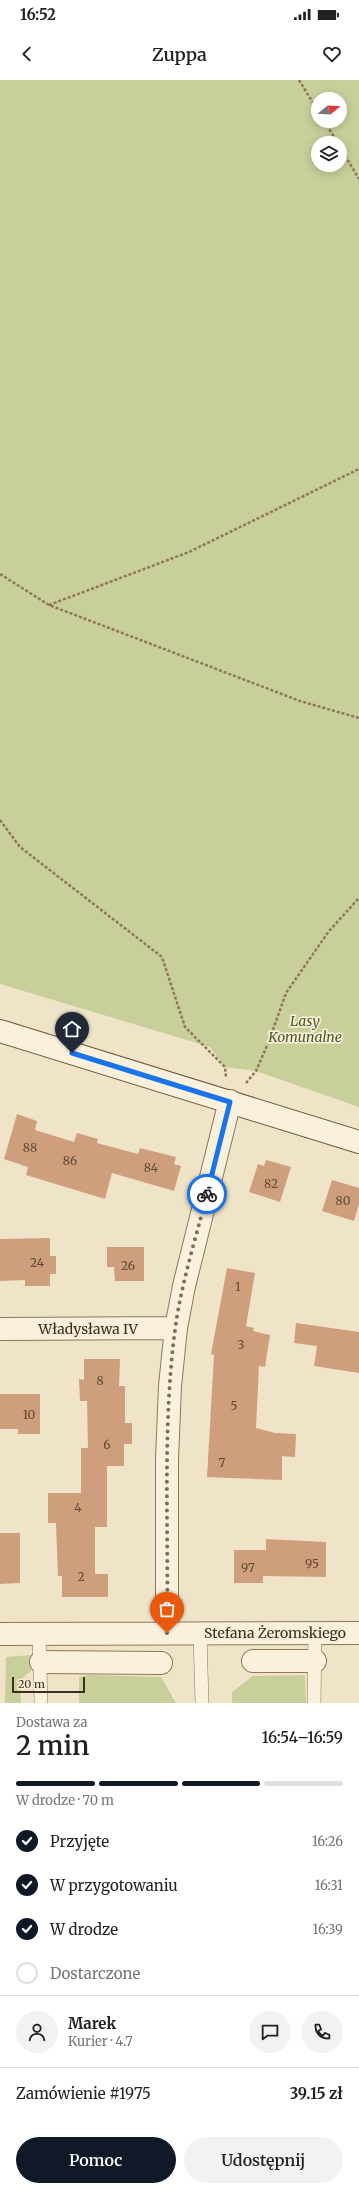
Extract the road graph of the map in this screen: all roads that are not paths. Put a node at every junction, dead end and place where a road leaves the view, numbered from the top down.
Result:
1 (0, 1031) edge
2 (230, 1102) junction
3 (359, 1142) edge
4 (176, 1328) junction
5 (0, 1329) edge
6 (167, 1633) junction
7 (200, 1633) junction
8 (315, 1633) junction
9 (359, 1633) edge
10 (0, 1634) edge
11 (39, 1634) junction
12 (252, 1661) dead end
13 (315, 1661) junction
14 (41, 1662) junction
15 (161, 1663) dead end
16 (41, 1703) edge
17 (202, 1703) edge
18 (314, 1703) edge

1 - 2 street
2 - 3 street
2 - 4 street
4 - 5 street, Władysława IV
4 - 6 street
6 - 7 street, Stefana Żeromskiego
6 - 11 street, Stefana Żeromskiego
7 - 8 street, Stefana Żeromskiego
7 - 17 lane
8 - 9 street, Stefana Żeromskiego
8 - 13 lane
10 - 11 street, Stefana Żeromskiego
11 - 14 lane
12 - 13 street
13 - 18 lane
14 - 15 street
14 - 16 lane

